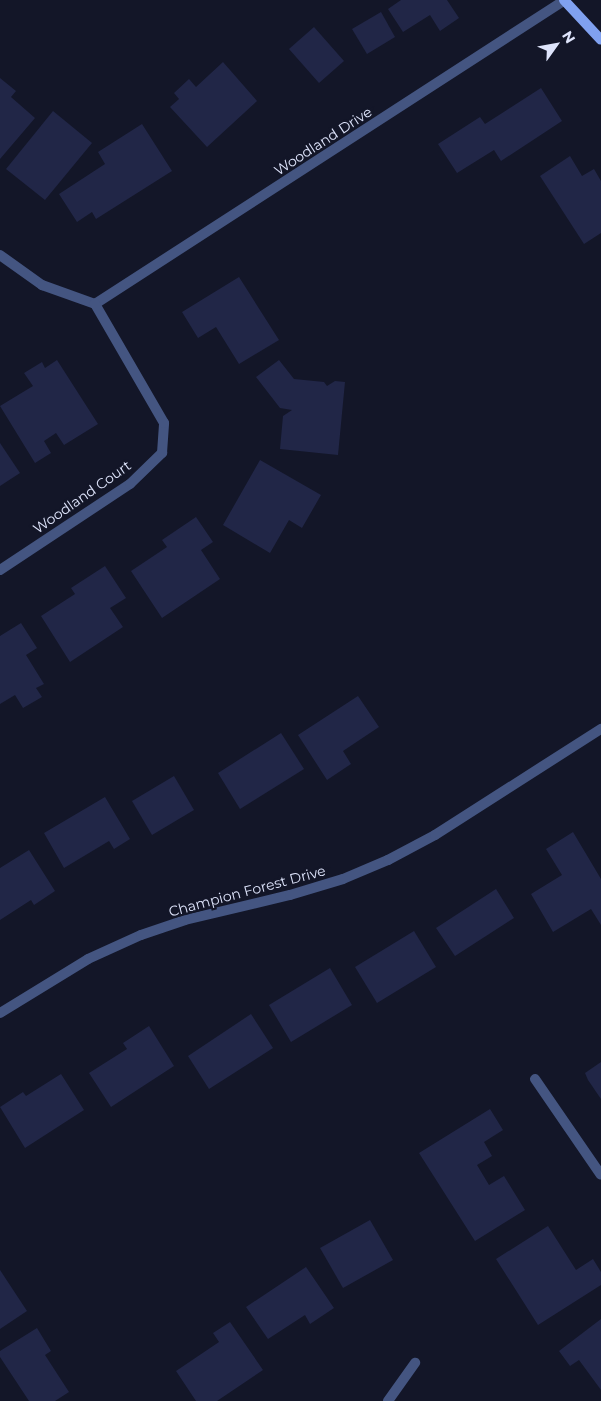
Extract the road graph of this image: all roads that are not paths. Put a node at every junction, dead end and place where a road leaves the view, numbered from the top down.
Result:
1 (565, 0) edge
2 (601, 40) edge
3 (0, 255) edge
4 (95, 304) junction
5 (0, 570) edge
6 (601, 729) edge
7 (0, 1013) edge
8 (535, 1079) dead end
9 (601, 1175) edge
10 (415, 1363) dead end
11 (388, 1401) edge

1 - 2 street
1 - 4 street, Woodland Drive
3 - 4 street
4 - 5 street, Woodland Court
6 - 7 street, Champion Forest Drive
8 - 9 street
10 - 11 street

